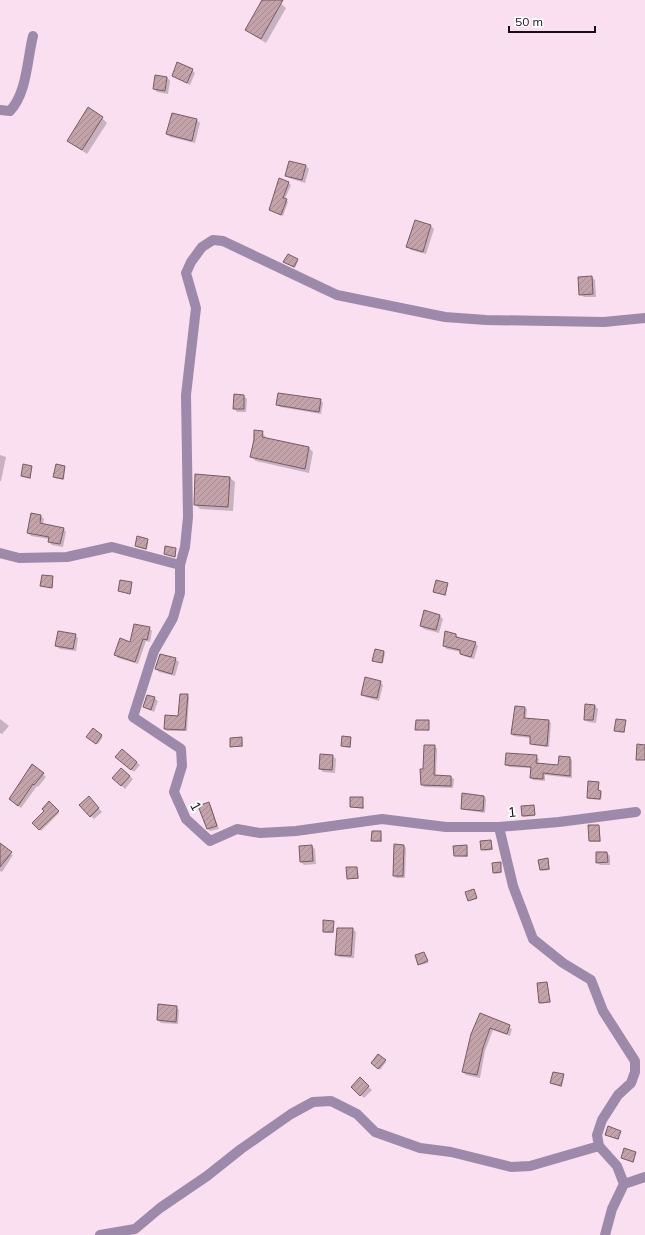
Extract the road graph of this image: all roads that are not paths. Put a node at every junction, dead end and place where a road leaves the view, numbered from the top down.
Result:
1 (33, 36) dead end
2 (0, 110) edge
3 (645, 318) edge
4 (0, 553) edge
5 (180, 565) junction
6 (636, 812) dead end
7 (499, 827) junction
8 (599, 1146) junction
9 (645, 1177) edge
10 (624, 1184) junction
11 (100, 1235) edge
12 (605, 1235) edge

1 - 2 street
3 - 5 street
4 - 5 street
5 - 7 street, 1
6 - 7 street, 1
7 - 8 street
8 - 10 street
8 - 11 street
9 - 10 street
10 - 12 street

